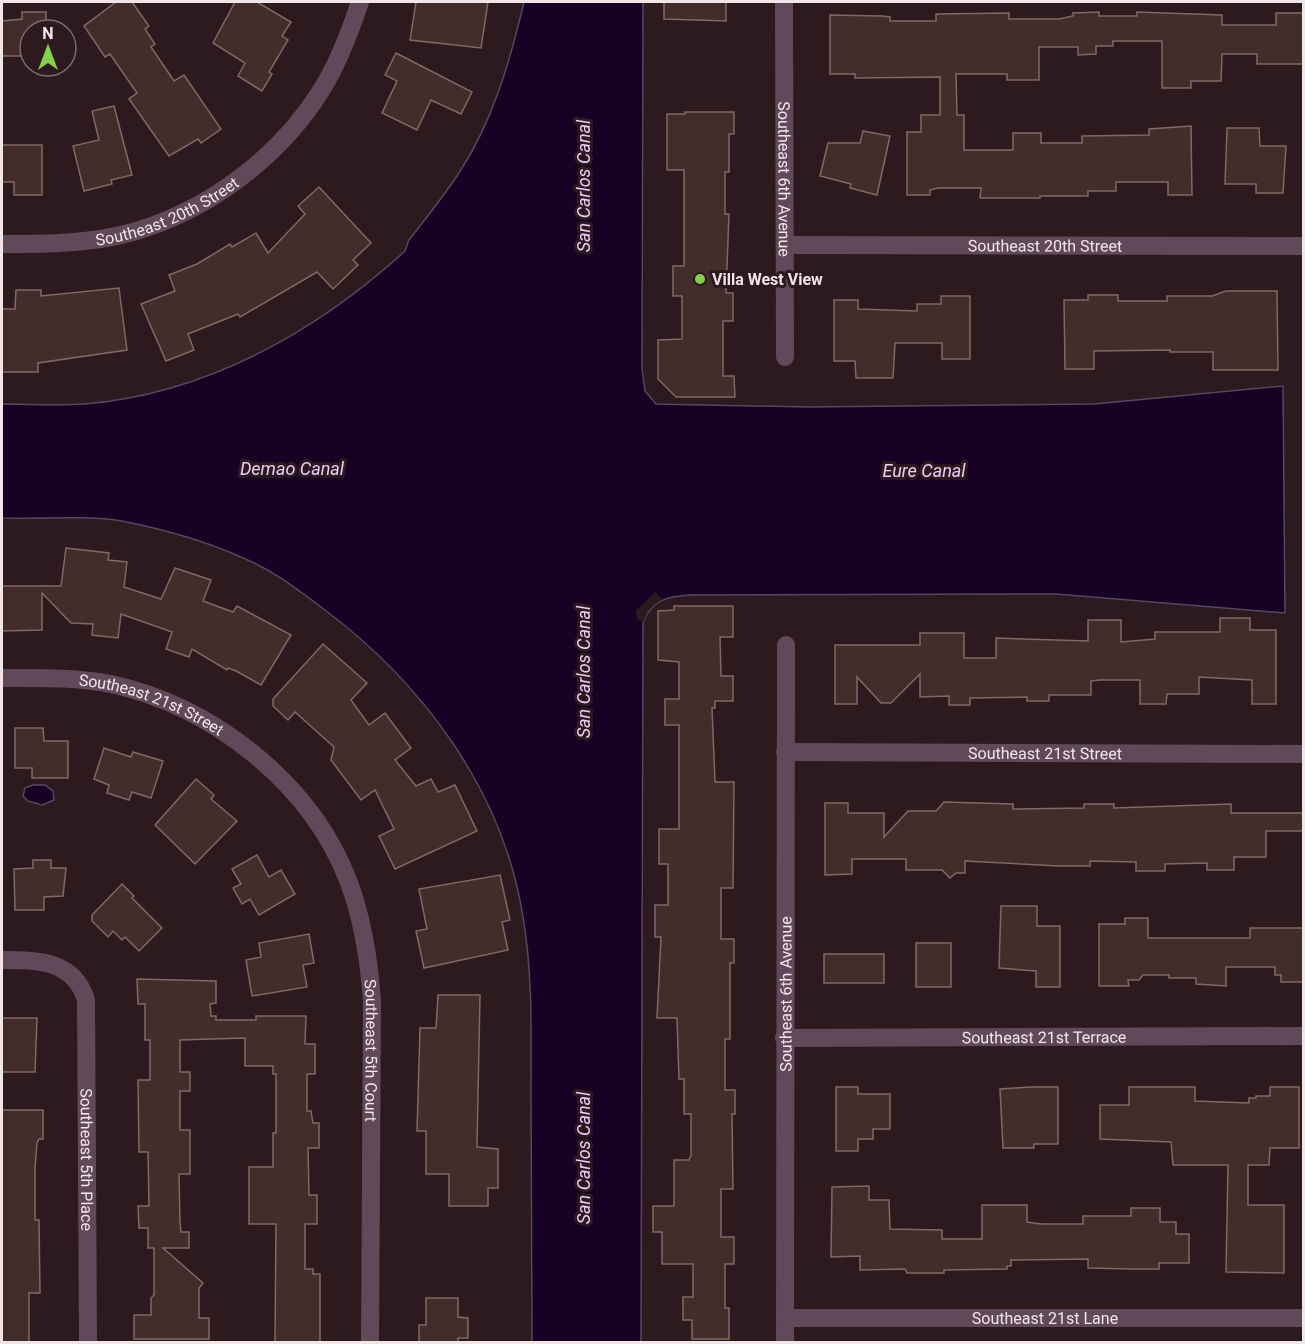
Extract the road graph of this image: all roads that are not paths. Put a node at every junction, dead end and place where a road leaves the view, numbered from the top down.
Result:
1 (360, 2) edge
2 (784, 2) edge
3 (2, 244) edge
4 (785, 244) junction
5 (1304, 246) edge
6 (785, 357) dead end
7 (786, 645) dead end
8 (2, 678) edge
9 (785, 752) junction
10 (1304, 754) edge
11 (283, 782) joint
12 (2, 960) edge
13 (1304, 1036) edge
14 (784, 1038) junction
15 (785, 1318) junction
16 (1304, 1318) edge
17 (88, 1342) edge
18 (370, 1342) edge
19 (785, 1342) edge

1 - 3 street, Southeast 20th Street
2 - 4 street, Southeast 6th Avenue
4 - 5 street, Southeast 20th Street
4 - 6 street, Southeast 6th Avenue
7 - 9 street, Southeast 6th Avenue
8 - 11 street, Southeast 21st Street
9 - 10 street, Southeast 21st Street
9 - 14 street, Southeast 6th Avenue
11 - 18 street, Southeast 5th Court
12 - 17 street, Southeast 5th Place
13 - 14 street, Southeast 21st Terrace
14 - 15 street, Southeast 6th Avenue
15 - 16 street, Southeast 21st Lane
15 - 19 street, Southeast 6th Avenue

